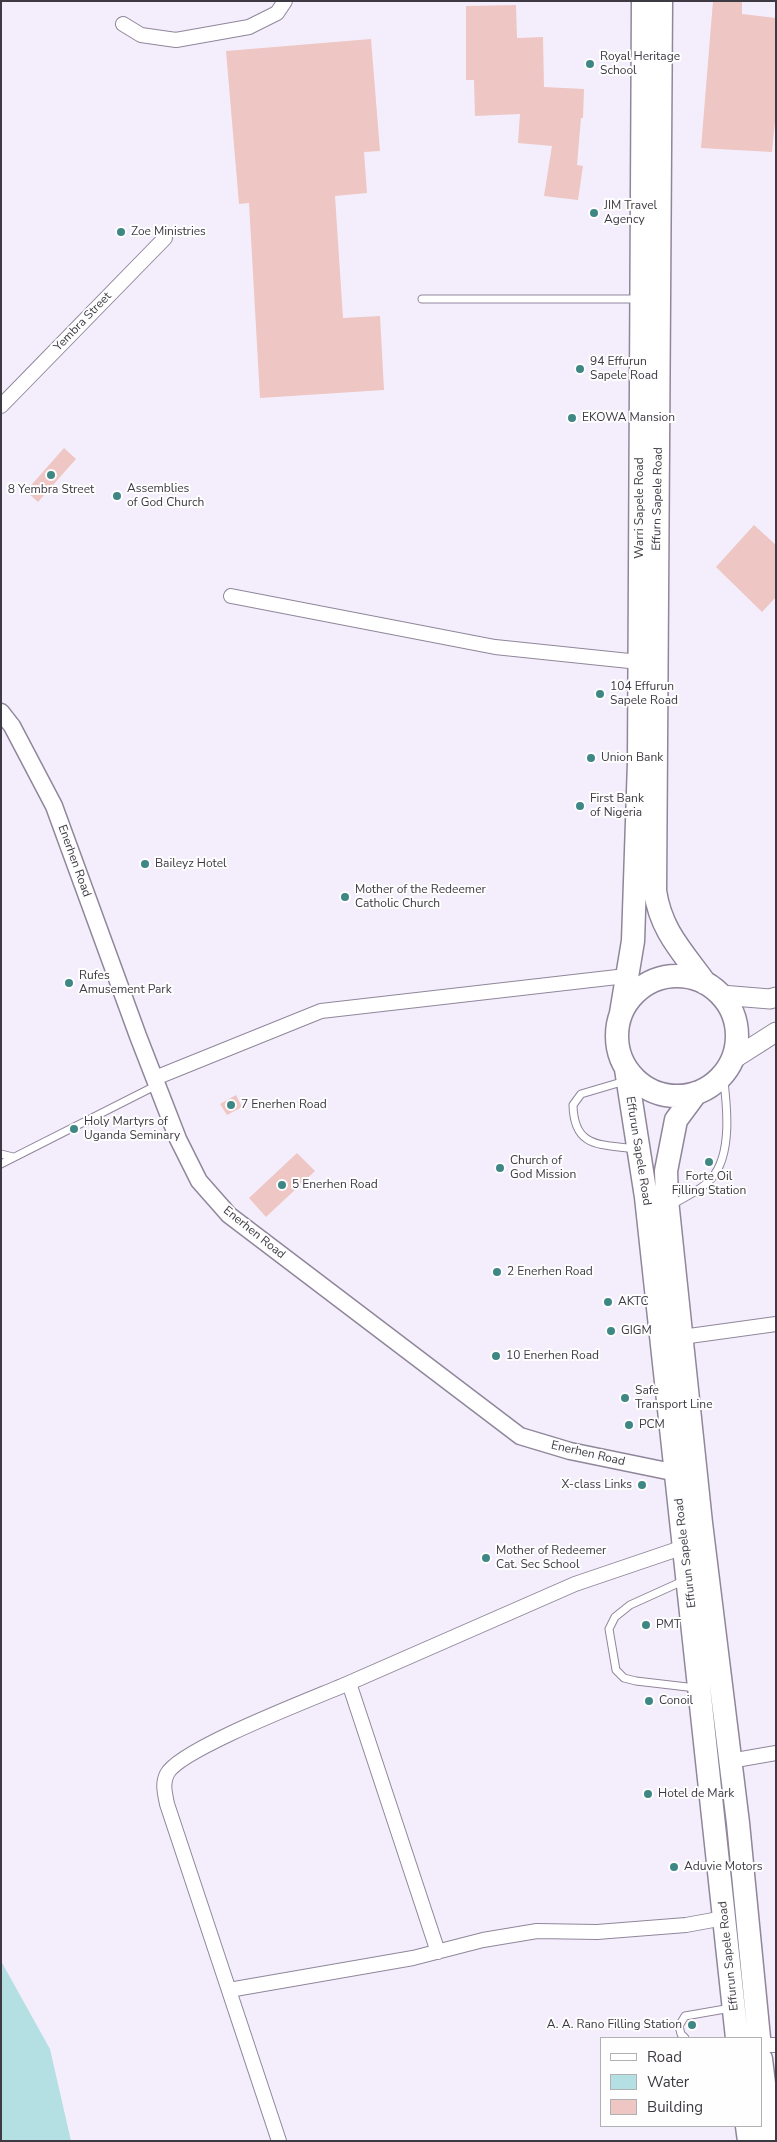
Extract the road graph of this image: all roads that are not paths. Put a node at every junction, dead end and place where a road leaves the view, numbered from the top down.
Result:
1 (285, 1) edge
2 (643, 1) edge
3 (661, 1) edge
4 (123, 24) dead end
5 (165, 238) dead end
6 (422, 299) dead end
7 (641, 299) junction
8 (1, 406) edge
9 (231, 596) dead end
10 (639, 662) junction
11 (3, 719) edge
12 (626, 976) junction
13 (713, 989) junction
14 (776, 997) edge
15 (621, 1013) junction
16 (776, 1032) edge
17 (727, 1067) junction
18 (627, 1075) junction
19 (156, 1082) junction
20 (696, 1093) junction
21 (639, 1150) junction
22 (1, 1154) edge
23 (13, 1157) junction
24 (1, 1164) edge
25 (668, 1208) junction
26 (776, 1324) edge
27 (682, 1337) junction
28 (677, 1473) junction
29 (684, 1547) junction
30 (688, 1579) junction
31 (349, 1683) junction
32 (700, 1688) junction
33 (776, 1753) edge
34 (730, 1761) junction
35 (724, 1918) junction
36 (438, 1952) junction
37 (229, 1990) junction
38 (734, 2007) junction
39 (684, 2037) edge
40 (738, 2037) edge
41 (759, 2037) edge
42 (762, 2045) edge
43 (776, 2045) edge
44 (762, 2068) edge
45 (747, 2127) edge
46 (279, 2141) edge
47 (749, 2141) edge
48 (770, 2141) edge

1 - 4 street
2 - 7 highway, Warri Sapele Road
3 - 13 highway, Effurn Sapele Road
5 - 8 street, Yembra Street
6 - 7 lane
7 - 10 highway, Warri Sapele Road
9 - 10 street
10 - 12 highway, Warri Sapele Road
11 - 19 street, Enerhen Road
12 - 15 highway, Warri Sapele Road
12 - 19 street
13 - 14 main road
13 - 15 highway
13 - 17 highway
15 - 18 highway
16 - 17 main road
17 - 20 highway
17 - 25 lane
18 - 20 highway
18 - 21 highway, Effurun Sapele Road
18 - 21 lane
19 - 23 lane
19 - 28 street, Enerhen Road
20 - 25 highway, Effurun Sapele Road
21 - 28 highway, Effurun Sapele Road
22 - 23 lane
23 - 24 lane
25 - 27 highway, Effurun Sapele Road
26 - 27 street
27 - 34 highway, Effurun Sapele Road
28 - 29 highway, Effurun Sapele Road
29 - 30 highway, Effurun Sapele Road
29 - 31 street
30 - 32 highway, Effurun Sapele Road
30 - 32 lane
31 - 36 street
31 - 37 street
32 - 35 highway, Effurun Sapele Road
33 - 34 street
34 - 41 highway, Effurun Sapele Road
35 - 36 street
35 - 38 highway, Effurun Sapele Road
36 - 37 street
37 - 46 street
38 - 39 lane
38 - 40 highway, Effurun Sapele Road
42 - 43 street
44 - 48 highway
45 - 47 highway

